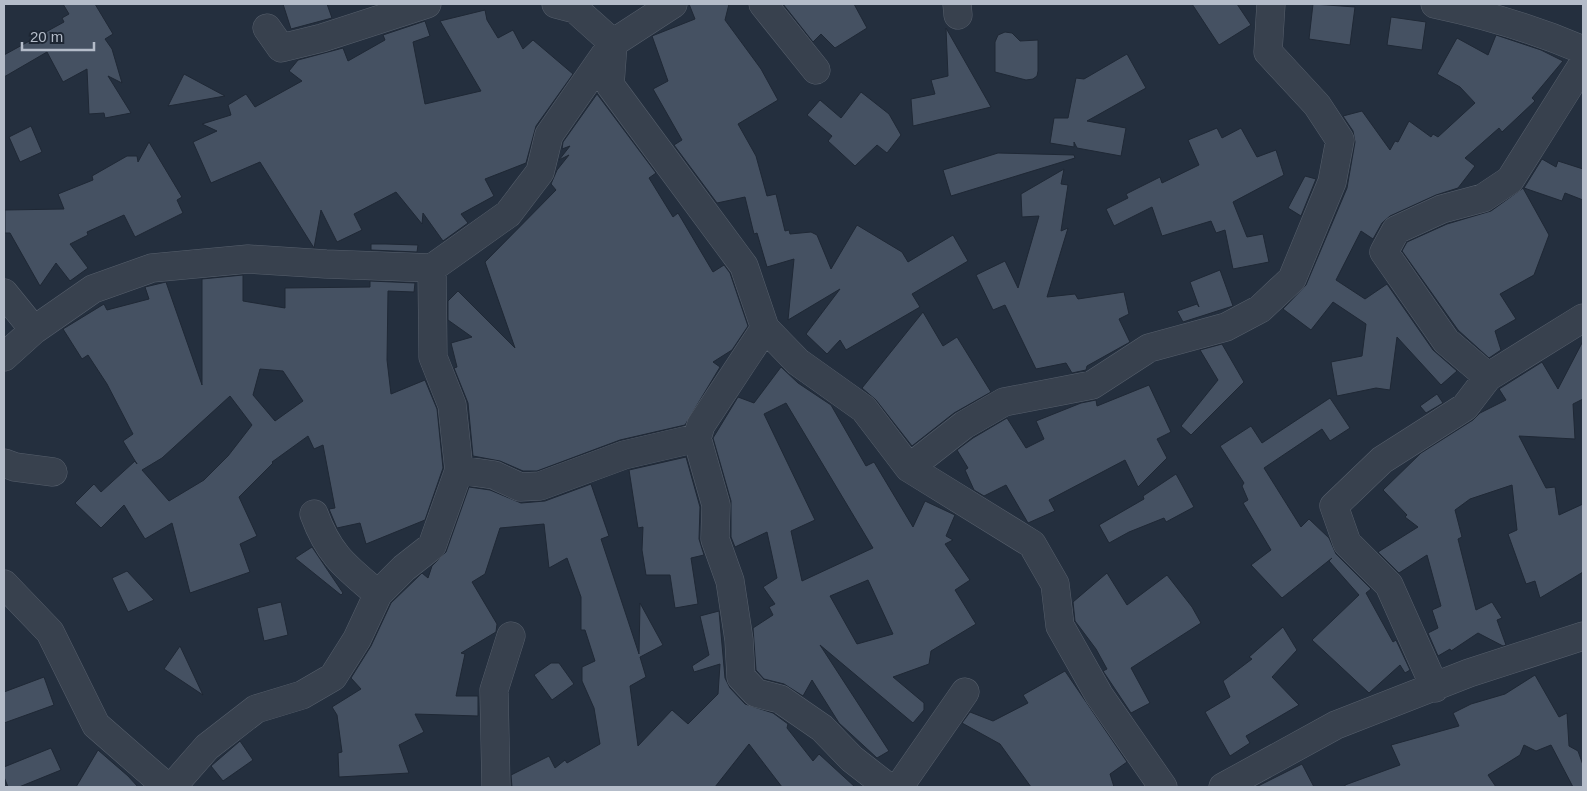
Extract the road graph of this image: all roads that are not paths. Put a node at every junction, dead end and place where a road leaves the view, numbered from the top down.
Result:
1 (426, 4) edge
2 (556, 4) edge
3 (673, 4) edge
4 (763, 4) edge
5 (1272, 4) edge
6 (1435, 4) edge
7 (267, 28) dead end
8 (613, 42) junction
9 (1583, 50) edge
10 (1583, 64) edge
11 (816, 70) dead end
12 (432, 268) junction
13 (4, 293) edge
14 (1583, 318) edge
15 (766, 328) junction
16 (34, 330) junction
17 (4, 357) edge
18 (1488, 377) junction
19 (697, 438) junction
20 (4, 463) edge
21 (909, 468) junction
22 (459, 470) junction
23 (53, 472) dead end
24 (314, 514) dead end
25 (4, 584) edge
26 (378, 594) junction
27 (511, 636) dead end
28 (1583, 636) edge
29 (1435, 688) junction
30 (966, 692) dead end
31 (167, 787) edge
32 (172, 787) edge
33 (496, 787) edge
34 (888, 787) edge
35 (899, 787) edge
36 (1163, 787) edge
37 (1223, 787) edge

1 - 7 street
2 - 8 street
3 - 8 street
4 - 11 street
5 - 21 street
6 - 9 street
8 - 12 street
8 - 15 street
10 - 18 street
12 - 16 street
12 - 22 street
13 - 16 street
14 - 18 street
15 - 19 street
15 - 21 street
16 - 17 street
18 - 29 street
19 - 22 street
19 - 34 street
20 - 23 street
21 - 36 street
22 - 26 street
24 - 26 street
25 - 31 street
26 - 32 street
27 - 33 street
28 - 29 street
29 - 37 street
30 - 35 street

